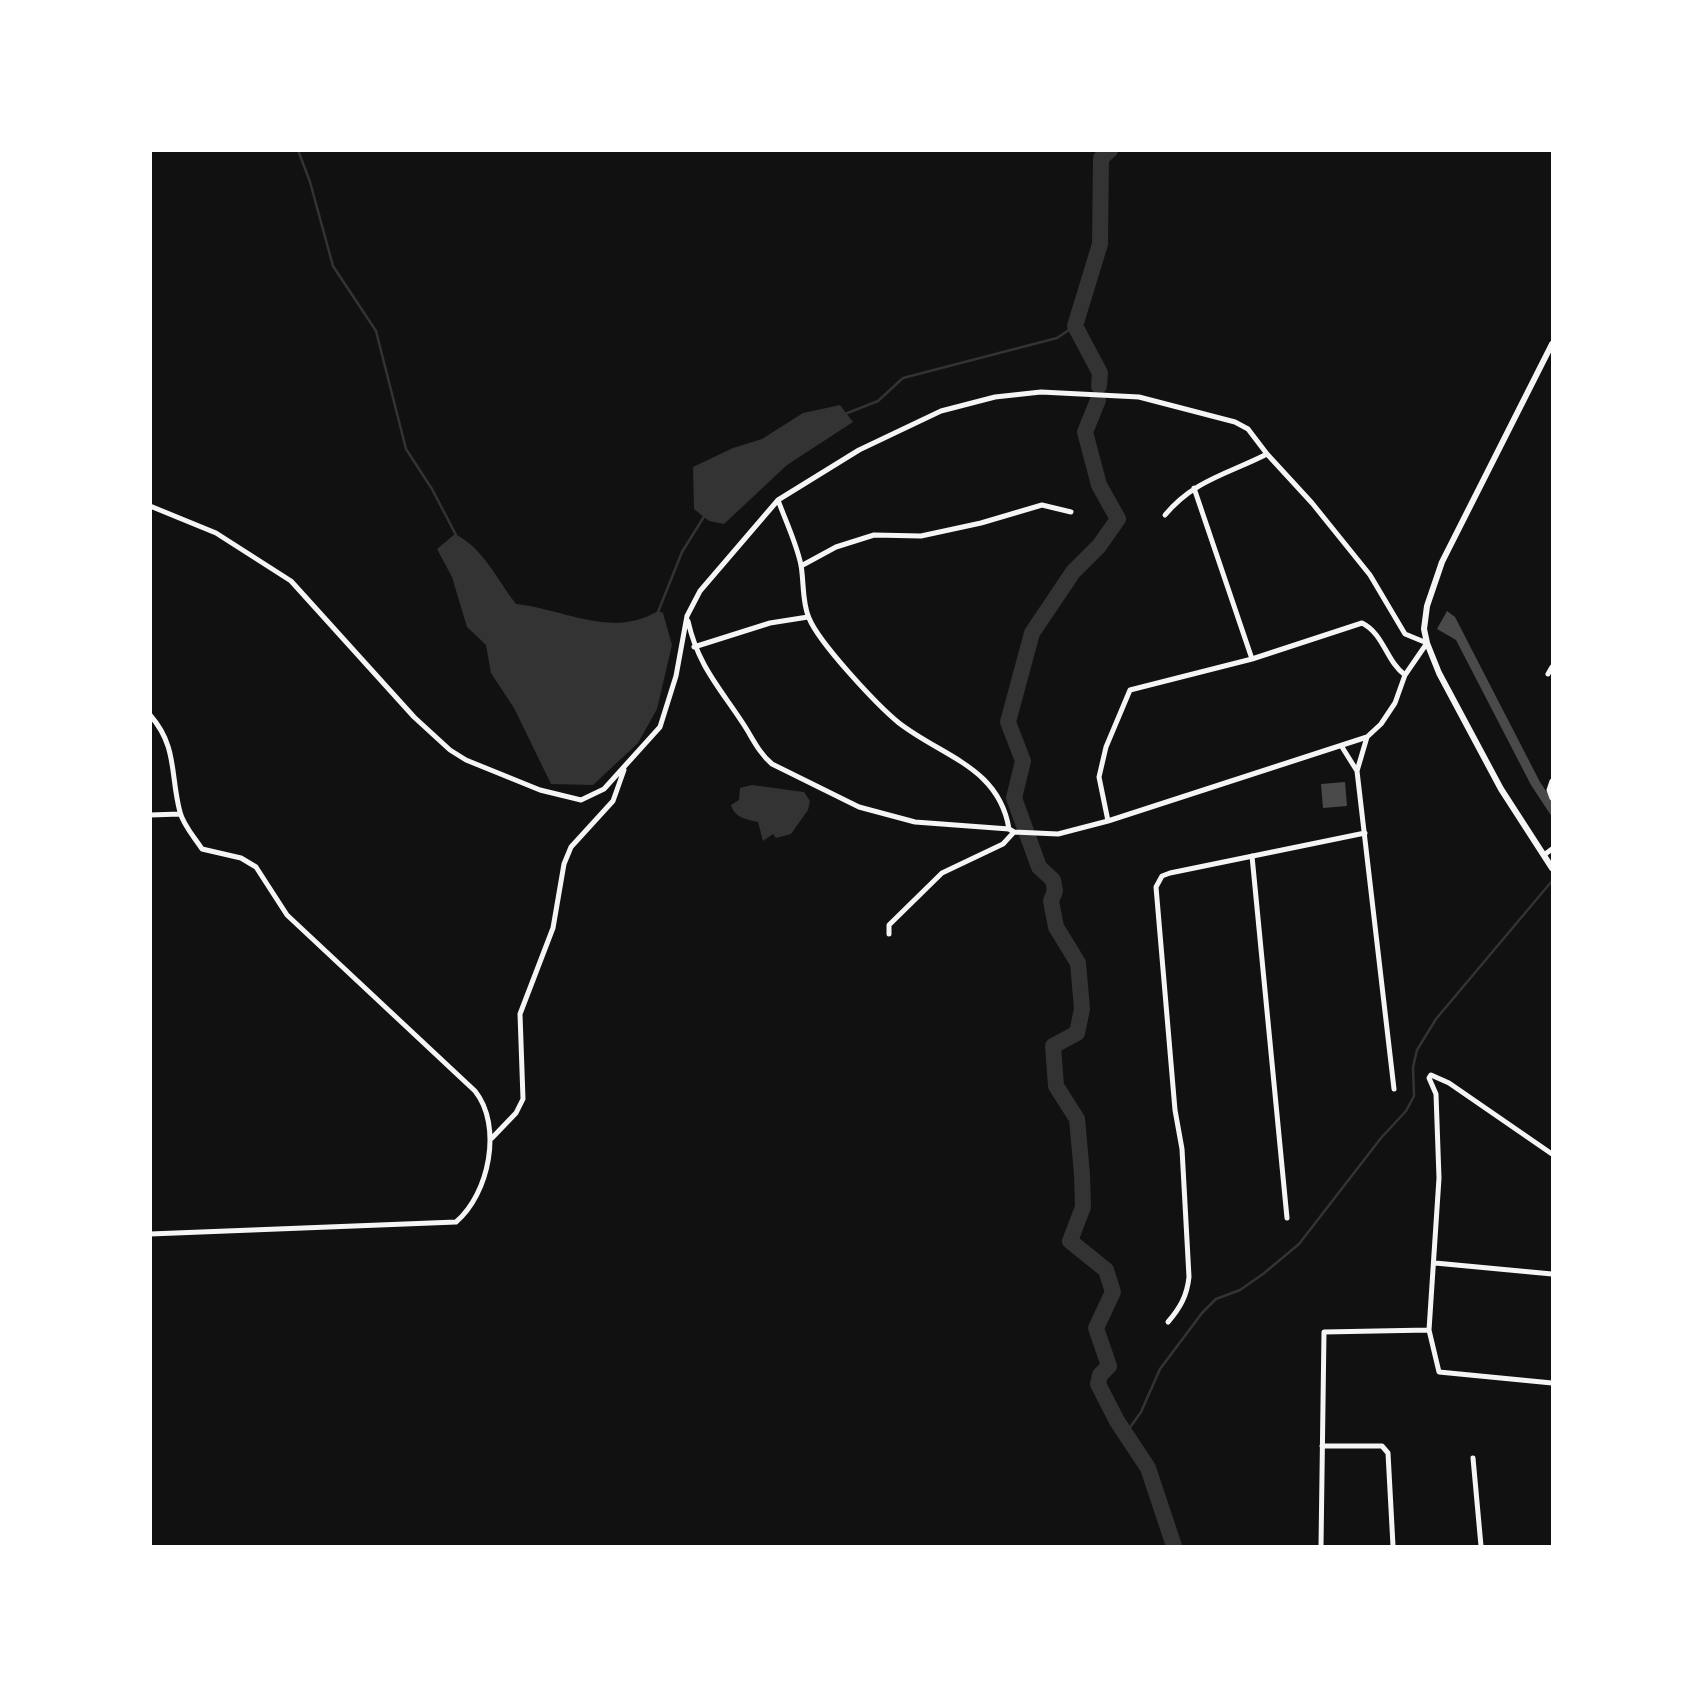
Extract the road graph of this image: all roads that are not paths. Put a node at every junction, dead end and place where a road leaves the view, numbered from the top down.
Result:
1 (1552, 344) edge
2 (1267, 454) junction
3 (1194, 488) junction
4 (778, 500) junction
5 (150, 506) edge
6 (1071, 512) dead end
7 (1165, 515) dead end
8 (801, 566) junction
9 (687, 616) junction
10 (808, 617) junction
11 (1427, 643) junction
12 (694, 647) junction
13 (1252, 659) junction
14 (1552, 667) edge
15 (1548, 674) dead end
16 (1405, 675) junction
17 (150, 715) edge
18 (1367, 737) junction
19 (1342, 747) junction
20 (624, 768) junction
21 (1357, 771) junction
22 (1552, 781) edge
23 (1552, 799) edge
24 (180, 814) junction
25 (150, 815) edge
26 (1108, 821) junction
27 (1014, 831) junction
28 (1365, 833) junction
29 (1552, 849) edge
30 (1544, 855) junction
31 (1252, 856) junction
32 (1552, 868) edge
33 (889, 934) dead end
34 (1449, 1083) junction
35 (1394, 1089) dead end
36 (1436, 1094) junction
37 (492, 1138) junction
38 (1552, 1154) edge
39 (1287, 1219) dead end
40 (150, 1234) edge
41 (1435, 1263) junction
42 (1552, 1274) edge
43 (1168, 1322) dead end
44 (1429, 1330) junction
45 (1552, 1383) edge
46 (1322, 1446) junction
47 (1473, 1458) dead end
48 (1321, 1546) edge
49 (1393, 1546) edge
50 (1481, 1546) edge

1 - 11 street
2 - 3 street
2 - 4 street
2 - 11 street
3 - 7 street
3 - 13 street
4 - 8 street
4 - 9 street
5 - 20 street
6 - 8 street
8 - 10 street
9 - 12 street
9 - 20 street
10 - 12 street
10 - 27 street
11 - 16 street
11 - 30 street
12 - 27 street
13 - 16 street
13 - 26 street
14 - 15 street
16 - 18 street
17 - 24 street
18 - 19 street
18 - 21 street
19 - 21 street
19 - 26 street
20 - 37 street
21 - 28 street
22 - 23 street
24 - 25 street
24 - 37 street
26 - 27 street
27 - 33 street
28 - 31 street
28 - 35 street
29 - 30 street
30 - 32 street
31 - 39 street
31 - 43 street
34 - 36 street
34 - 36 street
34 - 38 street
36 - 41 street
37 - 40 street
41 - 42 street
41 - 44 street
44 - 45 street
44 - 46 street
46 - 48 street
46 - 49 street
47 - 50 street

